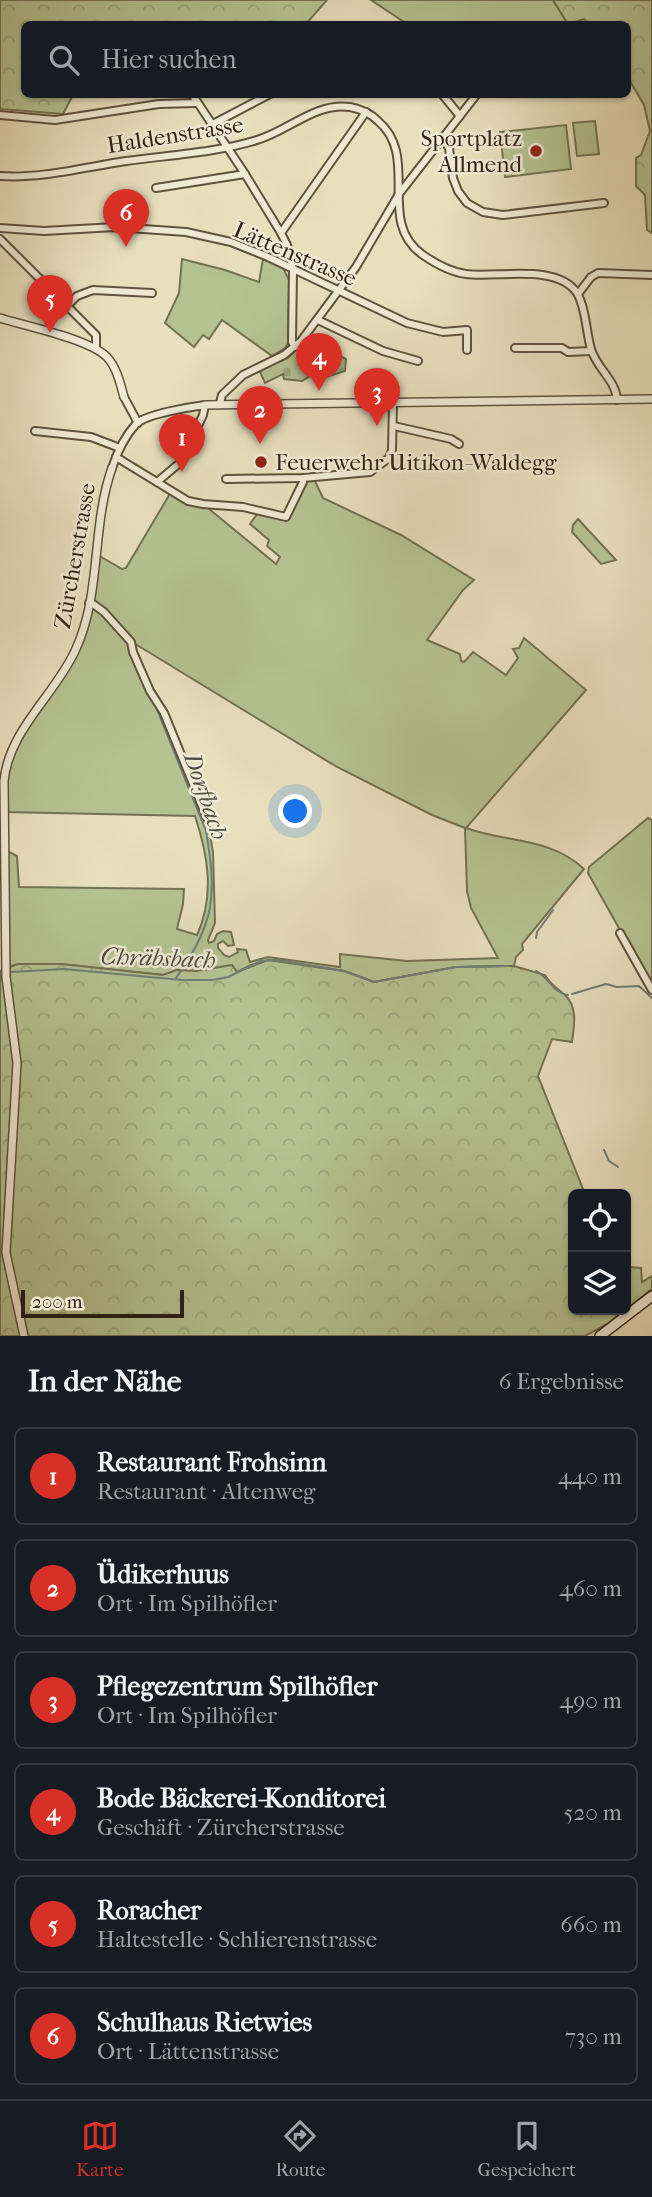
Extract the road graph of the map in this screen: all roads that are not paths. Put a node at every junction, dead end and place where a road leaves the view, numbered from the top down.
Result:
1 (194, 98) edge
2 (262, 98) edge
3 (445, 98) edge
4 (474, 98) edge
5 (196, 103) junction
6 (366, 112) junction
7 (0, 116) edge
8 (460, 116) junction
9 (211, 125) junction
10 (443, 139) junction
11 (226, 147) junction
12 (245, 174) junction
13 (0, 176) edge
14 (156, 188) dead end
15 (399, 194) junction
16 (604, 203) dead end
17 (0, 228) edge
18 (281, 233) junction
19 (0, 239) edge
20 (293, 269) junction
21 (652, 275) edge
22 (339, 291) junction
23 (152, 293) dead end
24 (578, 294) junction
25 (66, 306) junction
26 (0, 318) edge
27 (318, 320) junction
28 (295, 347) junction
29 (515, 348) dead end
30 (96, 349) junction
31 (467, 350) dead end
32 (591, 351) junction
33 (418, 361) dead end
34 (124, 397) joint
35 (652, 399) edge
36 (617, 400) junction
37 (393, 402) junction
38 (220, 403) junction
39 (205, 405) junction
40 (138, 423) junction
41 (394, 426) junction
42 (36, 431) dead end
43 (460, 444) dead end
44 (120, 448) junction
45 (116, 457) junction
46 (112, 468) joint
47 (303, 478) junction
48 (226, 479) dead end
49 (157, 482) junction
50 (89, 603) junction
51 (207, 818) dead end
52 (620, 933) dead end
53 (652, 990) edge
54 (652, 1296) edge
55 (24, 1336) edge
56 (600, 1336) edge

1 - 5 street
2 - 9 street
3 - 8 street
4 - 8 street
5 - 7 street
5 - 9 street
6 - 11 street, Haldenstrasse
6 - 15 street
6 - 18 street
8 - 10 street
9 - 11 street
10 - 15 street
10 - 16 street
11 - 12 street
11 - 13 street, Haldenstrasse
12 - 14 street
12 - 18 street
15 - 22 street
15 - 24 street
17 - 20 street, Lättenstrasse
18 - 20 street
19 - 25 street
20 - 22 street, Lättenstrasse
20 - 28 street
21 - 24 street
22 - 27 street
22 - 31 street, Lättenstrasse
23 - 25 street
24 - 32 street
25 - 30 street
26 - 30 street
27 - 28 street
27 - 33 street
28 - 38 street
29 - 32 street
30 - 34 street
32 - 36 street
34 - 40 street
35 - 36 street
36 - 37 street
37 - 38 street
37 - 41 street
38 - 39 street
39 - 40 street
39 - 49 street
40 - 44 street, Zürcherstrasse
41 - 43 street
41 - 47 street
42 - 44 street
44 - 45 street, Zürcherstrasse
45 - 46 street, Zürcherstrasse
45 - 49 street
46 - 50 street, Zürcherstrasse
47 - 48 street
47 - 49 street
50 - 51 street
50 - 55 street, Zürcherstrasse
52 - 53 street
54 - 56 main road

